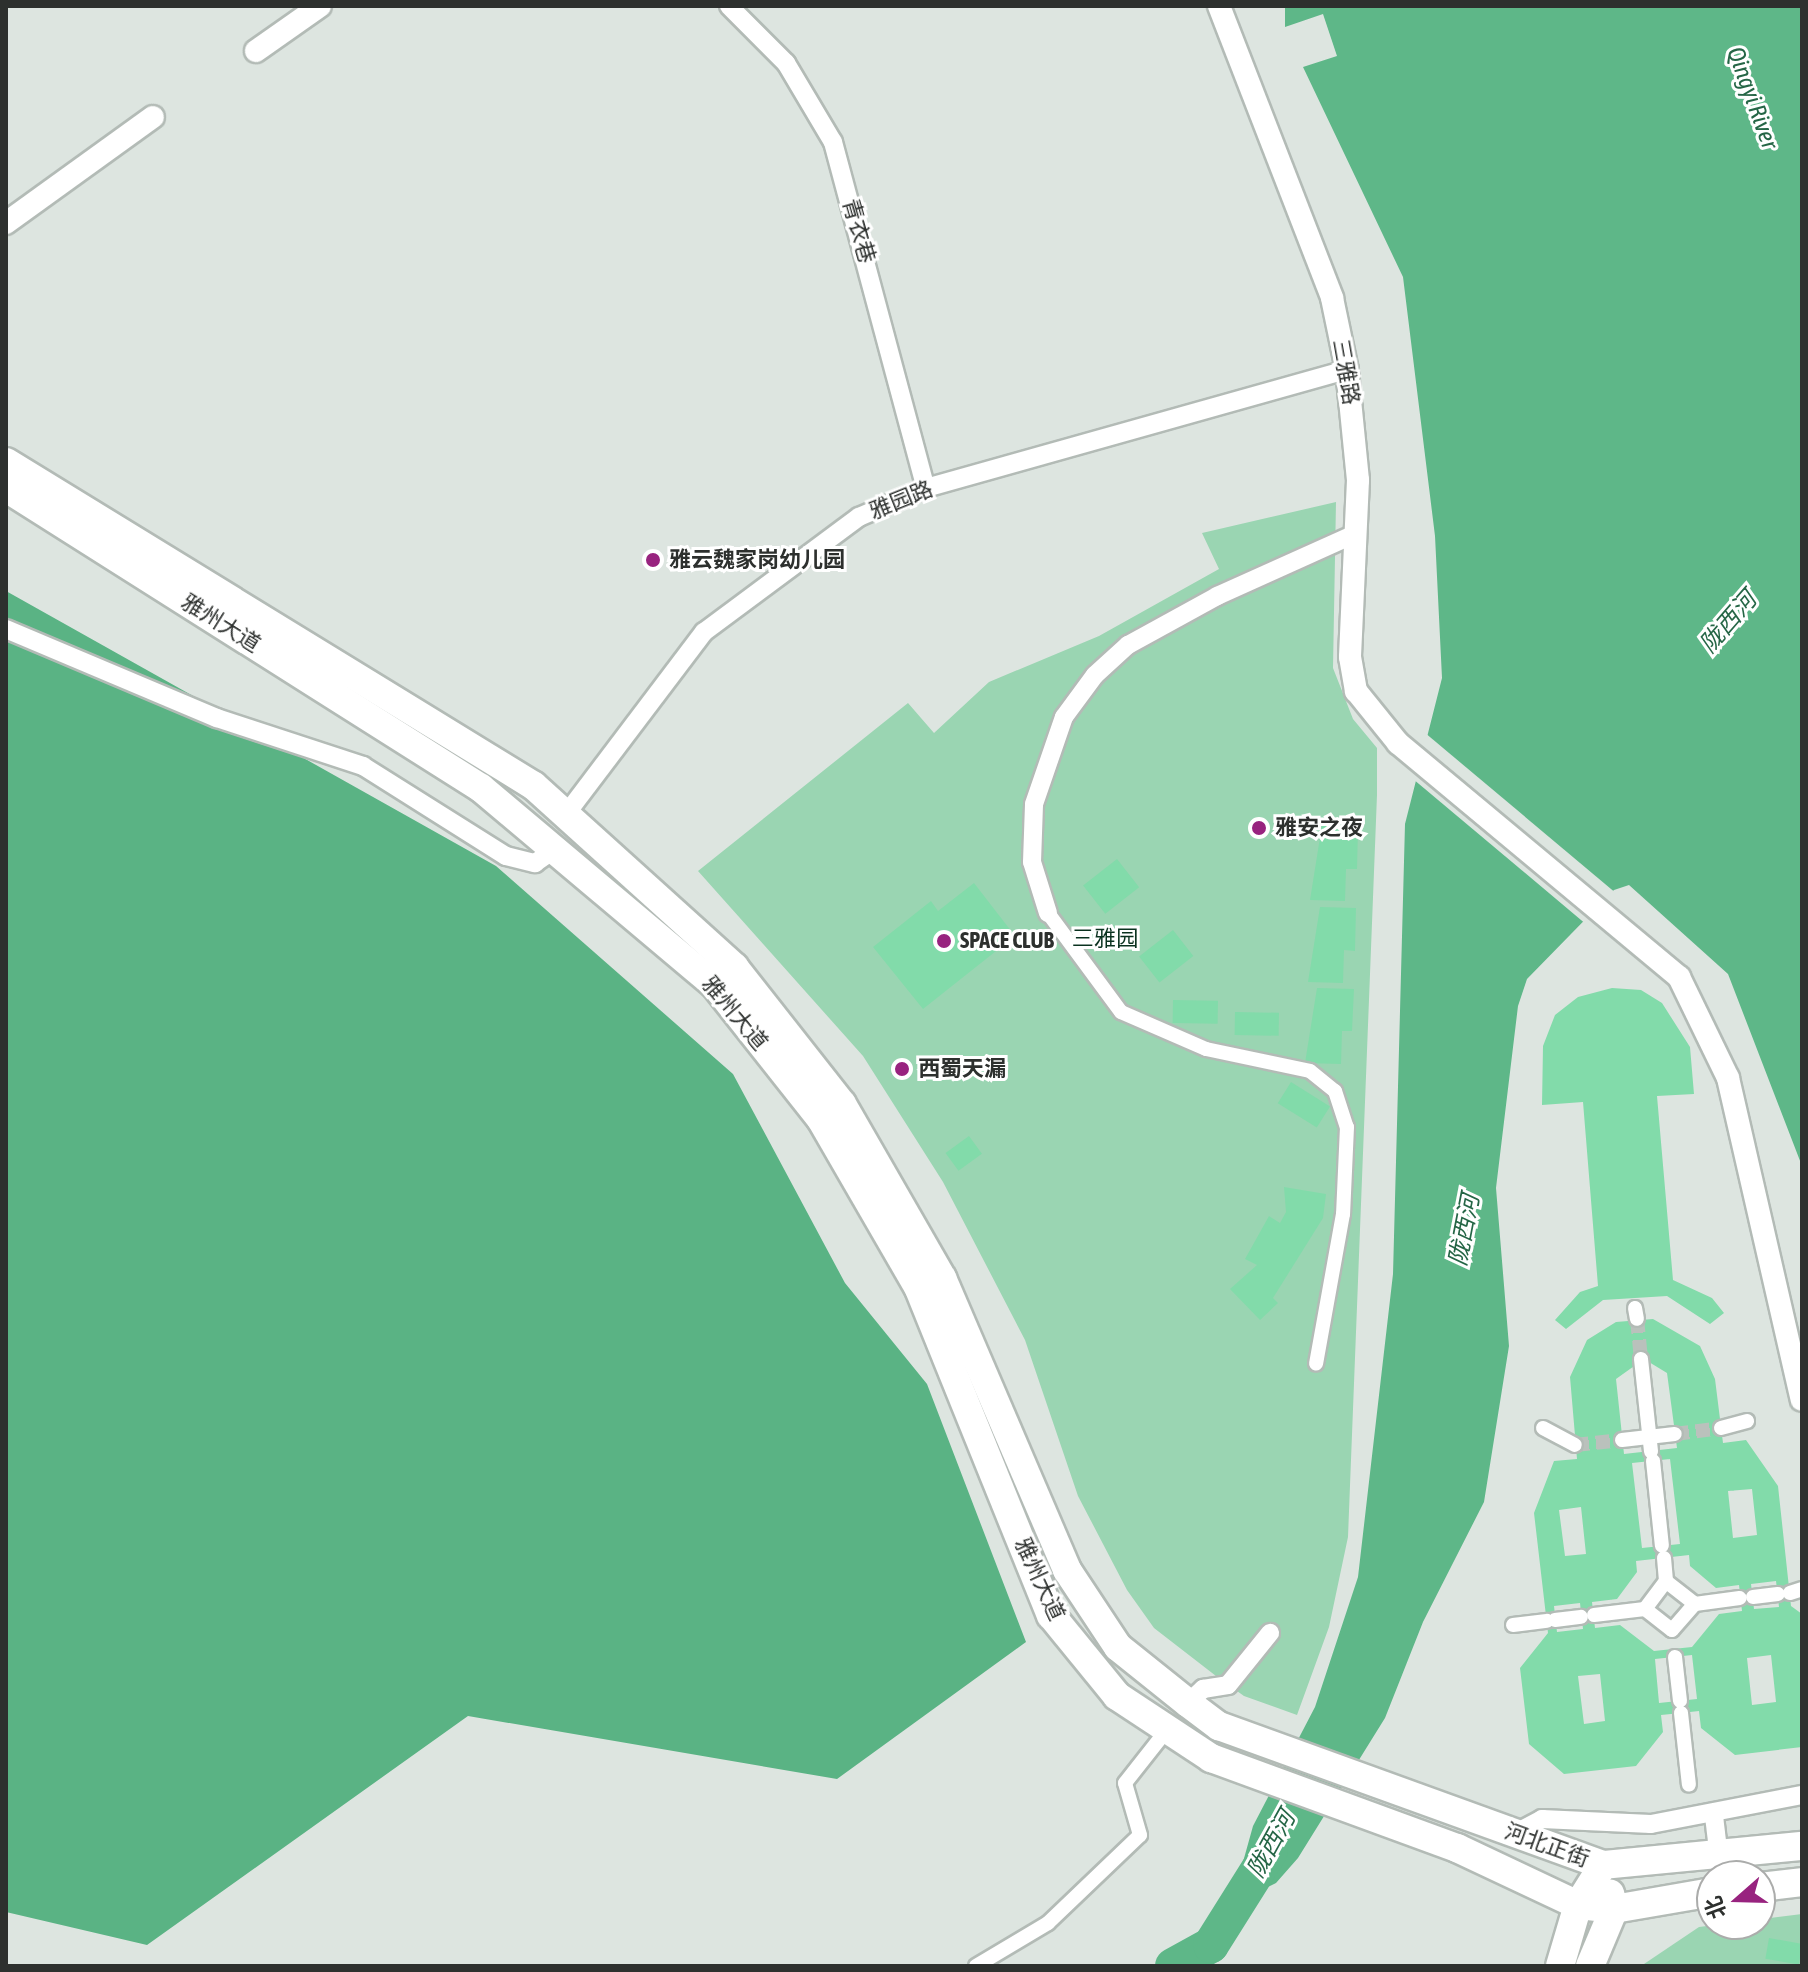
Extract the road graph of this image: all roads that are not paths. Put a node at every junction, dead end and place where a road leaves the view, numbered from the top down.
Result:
1 (320, 6) edge
2 (729, 6) edge
3 (1219, 6) edge
4 (256, 51) dead end
5 (153, 117) dead end
6 (6, 223) edge
7 (1347, 370) junction
8 (6, 462) edge
9 (6, 488) edge
10 (926, 488) junction
11 (1355, 534) junction
12 (6, 629) edge
13 (567, 813) junction
14 (558, 847) junction
15 (1048, 913) joint
16 (1641, 1359) tunnel mouth
17 (1316, 1364) dead end
18 (1802, 1400) edge
19 (1747, 1421) dead end
20 (1543, 1428) dead end
21 (1721, 1428) tunnel mouth
22 (1675, 1434) tunnel mouth
23 (1622, 1440) tunnel mouth
24 (1575, 1445) tunnel mouth
25 (1651, 1449) junction
26 (1666, 1581) junction
27 (1790, 1592) edge
28 (1695, 1604) junction
29 (1645, 1609) junction
30 (1513, 1625) dead end
31 (1672, 1630) junction
32 (1270, 1633) dead end
33 (1188, 1703) junction
34 (1219, 1726) joint
35 (1166, 1731) junction
36 (1211, 1758) joint
37 (1689, 1785) dead end
38 (1802, 1795) edge
39 (1714, 1816) junction
40 (1516, 1833) junction
41 (1802, 1846) edge
42 (1719, 1858) junction
43 (1603, 1865) junction
44 (1802, 1882) edge
45 (1776, 1885) edge
46 (1696, 1895) edge
47 (1578, 1905) junction
48 (1614, 1909) junction
49 (976, 1966) edge
50 (1560, 1966) edge
51 (1590, 1966) edge

1 - 4 street
2 - 10 street, 青衣巷
3 - 7 street, 三雅路
5 - 6 street
7 - 10 street, 雅园路
7 - 11 street, 三雅路
8 - 13 main road, 雅州大道
9 - 14 main road, 雅州大道
10 - 13 street, 雅园路
11 - 15 street
11 - 18 street, 三雅路
12 - 14 street
13 - 33 main road, 雅州大道
14 - 35 main road, 雅州大道
15 - 17 street
16 - 25 street
19 - 21 street
20 - 24 street
22 - 25 street
23 - 25 street
25 - 26 street
26 - 28 street
26 - 29 street
27 - 28 street
28 - 31 street
29 - 30 street
29 - 31 street
31 - 37 street
32 - 33 street
33 - 34 main road, 雅州大道
34 - 40 main road, 河北正街
35 - 36 main road, 雅州大道
35 - 49 street
36 - 47 main road, 河北正街
38 - 39 street
39 - 40 street
39 - 42 street
40 - 43 main road, 河北正街
41 - 42 main road, 河北正街
42 - 43 main road, 河北正街
43 - 47 main road
43 - 48 main road
44 - 45 main road
46 - 48 main road, 河北正街
47 - 48 main road, 河北正街
47 - 50 main road
48 - 51 main road

